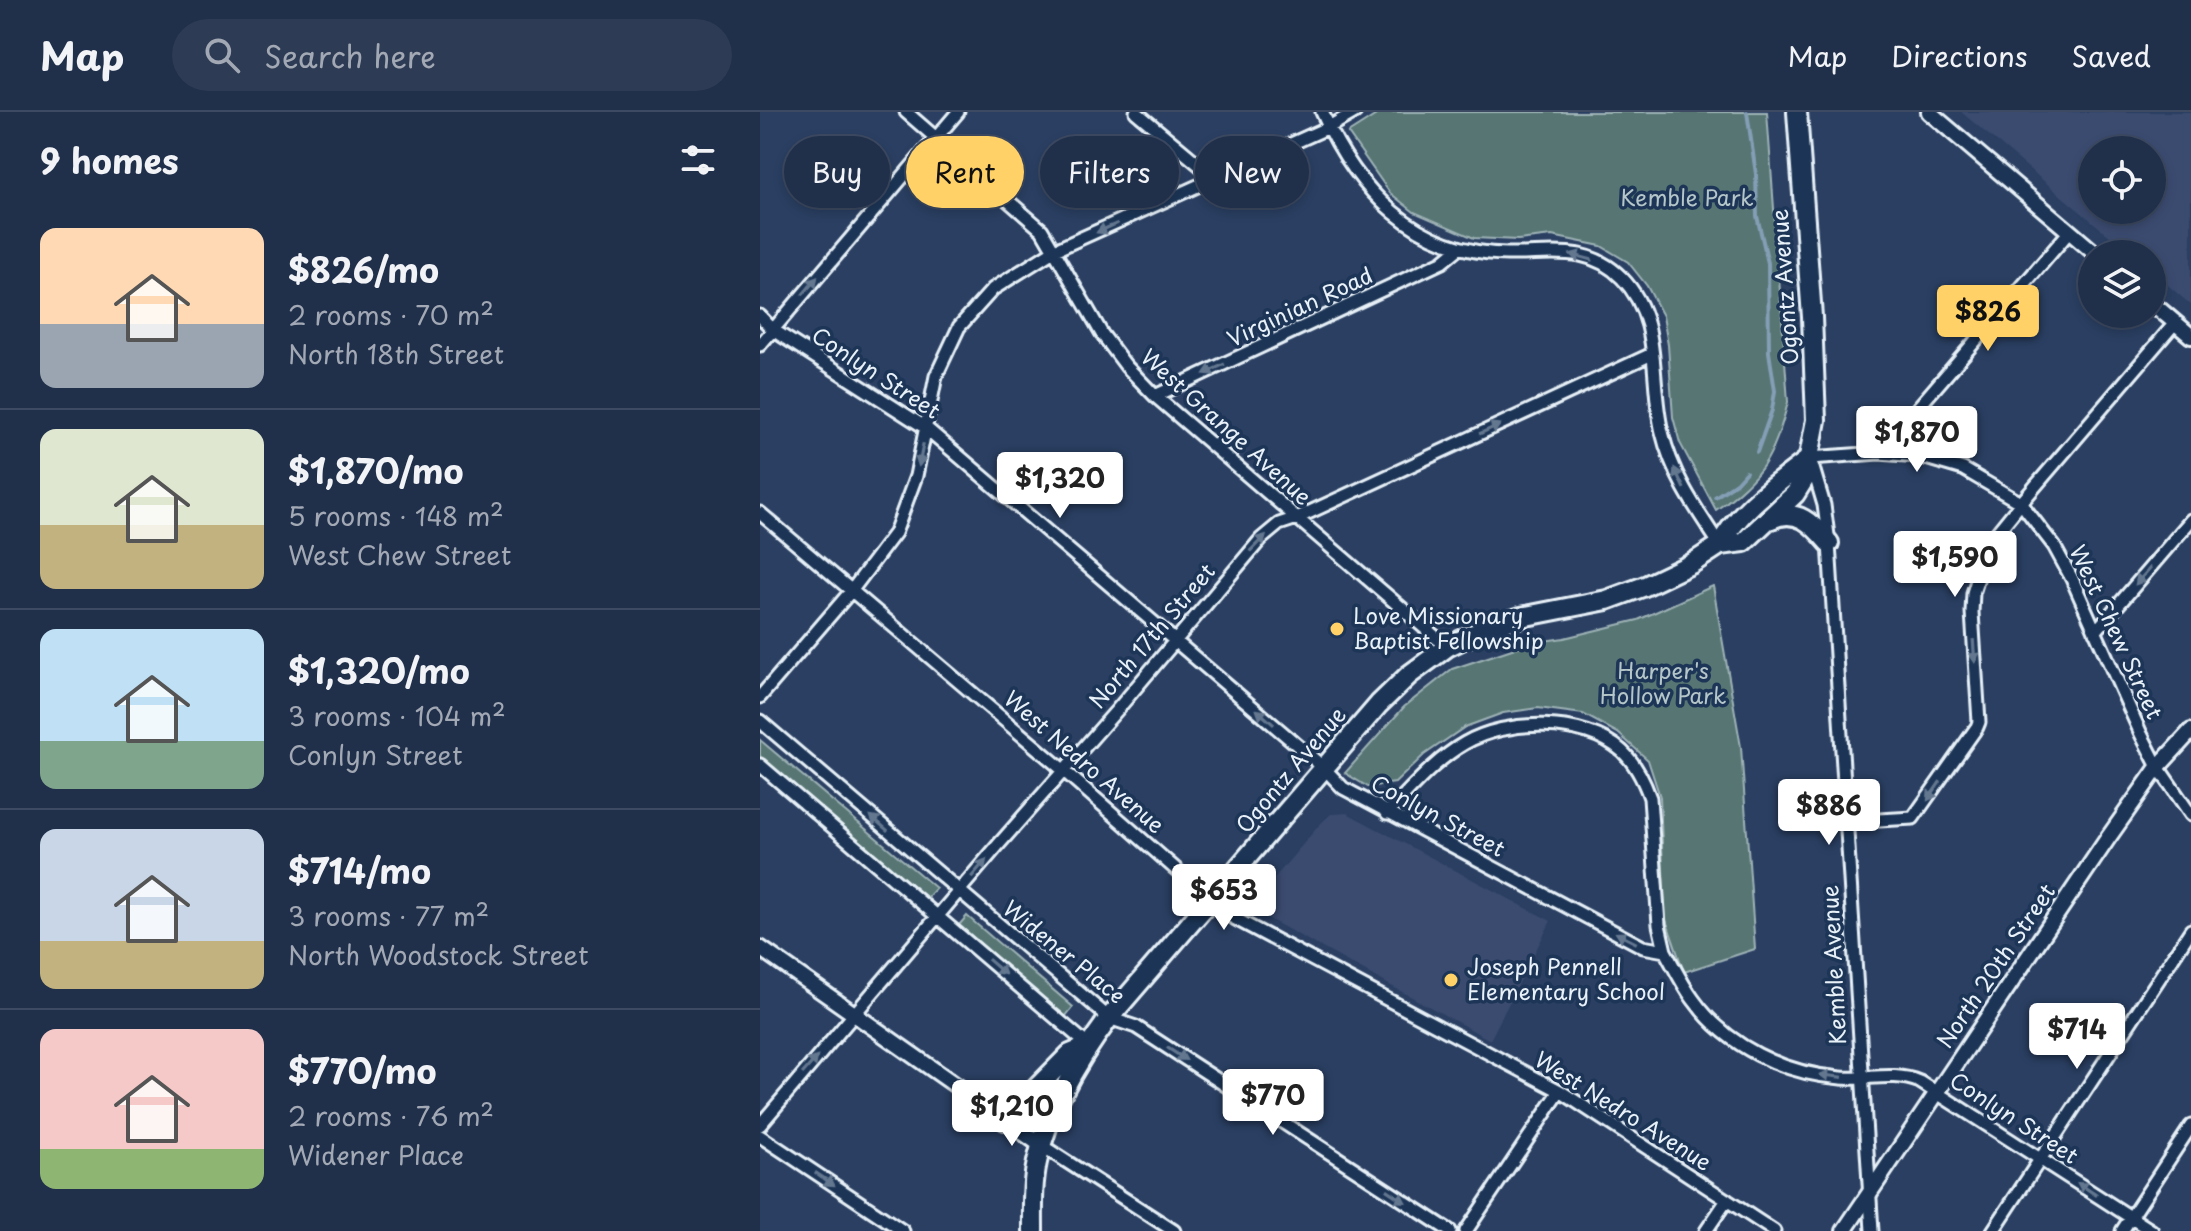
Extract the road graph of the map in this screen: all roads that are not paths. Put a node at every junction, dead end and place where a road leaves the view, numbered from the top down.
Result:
1 (906, 112) edge
2 (958, 112) edge
3 (1136, 112) edge
4 (1322, 112) edge
5 (1355, 112) edge
6 (1929, 112) edge
7 (1799, 116) edge
8 (1329, 127) junction
9 (934, 136) edge
10 (938, 136) edge
11 (1309, 136) edge
12 (1195, 161) edge
13 (906, 173) edge
14 (1195, 187) edge
15 (1017, 208) edge
16 (2070, 231) junction
17 (2080, 240) edge
18 (1459, 248) junction
19 (1055, 250) junction
20 (2166, 315) edge
21 (760, 316) edge
22 (2175, 323) junction
23 (773, 330) junction
24 (2191, 336) edge
25 (760, 345) edge
26 (1652, 354) junction
27 (1155, 396) junction
28 (926, 428) junction
29 (1879, 453) junction
30 (1810, 458) junction
31 (2021, 503) junction
32 (760, 513) edge
33 (1297, 518) junction
34 (1769, 520) junction
35 (2191, 520) edge
36 (1829, 543) junction
37 (1720, 545) junction
38 (852, 590) junction
39 (2095, 632) junction
40 (1174, 640) junction
41 (1447, 647) junction
42 (760, 697) edge
43 (760, 721) edge
44 (2191, 731) edge
45 (760, 765) edge
46 (2158, 767) junction
47 (1324, 768) junction
48 (1063, 770) junction
49 (1387, 813) junction
50 (2191, 815) edge
51 (1845, 822) junction
52 (959, 892) junction
53 (1212, 899) junction
54 (938, 917) junction
55 (2191, 930) edge
56 (760, 948) edge
57 (1665, 951) junction
58 (855, 1014) junction
59 (1109, 1018) junction
60 (1089, 1046) junction
61 (1861, 1078) junction
62 (1560, 1091) junction
63 (1938, 1092) junction
64 (1005, 1120) junction
65 (760, 1125) edge
66 (2191, 1126) edge
67 (760, 1136) edge
68 (1041, 1145) junction
69 (2041, 1159) junction
70 (1869, 1194) junction
71 (1727, 1200) junction
72 (2131, 1218) junction
73 (903, 1231) edge
74 (1033, 1231) edge
75 (1174, 1231) edge
76 (1450, 1231) edge
77 (1466, 1231) edge
78 (1706, 1231) edge
79 (1774, 1231) edge
80 (1844, 1231) edge
81 (1872, 1231) edge
82 (1993, 1231) edge
83 (2122, 1231) edge
84 (2152, 1231) edge

1 - 9 street, West Grange Avenue
2 - 10 street
3 - 12 street
4 - 8 street
5 - 8 street
6 - 16 street
7 - 30 main road, Ogontz Avenue
8 - 11 street
8 - 18 street
23 -> 13 street
14 -> 19 street
15 - 19 street, West Grange Avenue
16 - 17 street
16 - 29 street
26 -> 18 street
18 -> 27 street, Virginian Road
19 - 27 street, West Grange Avenue
19 - 28 street
20 - 22 street
21 - 23 street, Conlyn Street
22 - 24 street
22 - 31 street
23 - 25 street
23 - 28 street, Conlyn Street
33 -> 26 street, North 17th Street
37 -> 26 street
27 - 33 street, West Grange Avenue
28 -> 38 street
28 - 40 street, Conlyn Street
29 - 30 street, West Chew Street
29 - 31 street, West Chew Street
30 - 34 main road, Ogontz Avenue
30 - 36 street, Kemble Avenue
30 - 37 main road, Ogontz Avenue
31 - 39 street, West Chew Street
31 -> 51 street
32 - 38 street, West Nedro Avenue
40 -> 33 street, North 17th Street
33 - 41 street, West Grange Avenue
34 - 36 main road
34 - 37 main road, Ogontz Avenue
35 -> 39 street
36 - 51 street, Kemble Avenue
37 - 41 main road, Ogontz Avenue
38 - 42 street
38 - 48 street, West Nedro Avenue
39 - 46 street, West Chew Street
47 -> 40 street, Conlyn Street
40 - 48 street, North 17th Street
41 - 47 main road, Ogontz Avenue
52 -> 43 street, Widener Place
44 - 46 street, North 20th Street
45 - 54 street
46 - 50 street, West Chew Street
46 - 63 street, North 20th Street
47 - 49 street, Conlyn Street
47 - 53 main road, Ogontz Avenue
52 -> 48 street, North 17th Street
48 - 53 street, West Nedro Avenue
57 -> 49 street, Conlyn Street
49 - 57 street
51 - 61 street, Kemble Avenue
52 - 54 street, North 17th Street
52 - 59 street, Widener Place
53 - 59 main road, Ogontz Avenue
53 - 62 street, West Nedro Avenue
54 - 58 street, North 17th Street
54 -> 60 street
55 - 69 street
56 - 58 street
61 -> 57 street, Conlyn Street
58 - 64 street
65 -> 58 street, North 17th Street
59 - 60 main road, Ogontz Avenue
59 -> 76 street, Widener Place
60 - 64 main road
60 - 68 main road, Ogontz Avenue
61 - 63 street, Conlyn Street
61 - 70 street, Kemble Avenue
62 - 71 street, West Nedro Avenue
62 - 77 street
63 - 69 street, Conlyn Street
63 - 70 street, North 20th Street
64 - 68 street
66 - 72 street
67 -> 73 street
68 - 74 main road, Ogontz Avenue
68 - 75 street
72 -> 69 street, Conlyn Street
69 - 82 street
70 - 80 street, North 20th Street
70 - 81 street, Kemble Avenue
71 - 78 street
71 - 79 street, West Nedro Avenue
72 - 83 street
72 - 84 street, Conlyn Street

